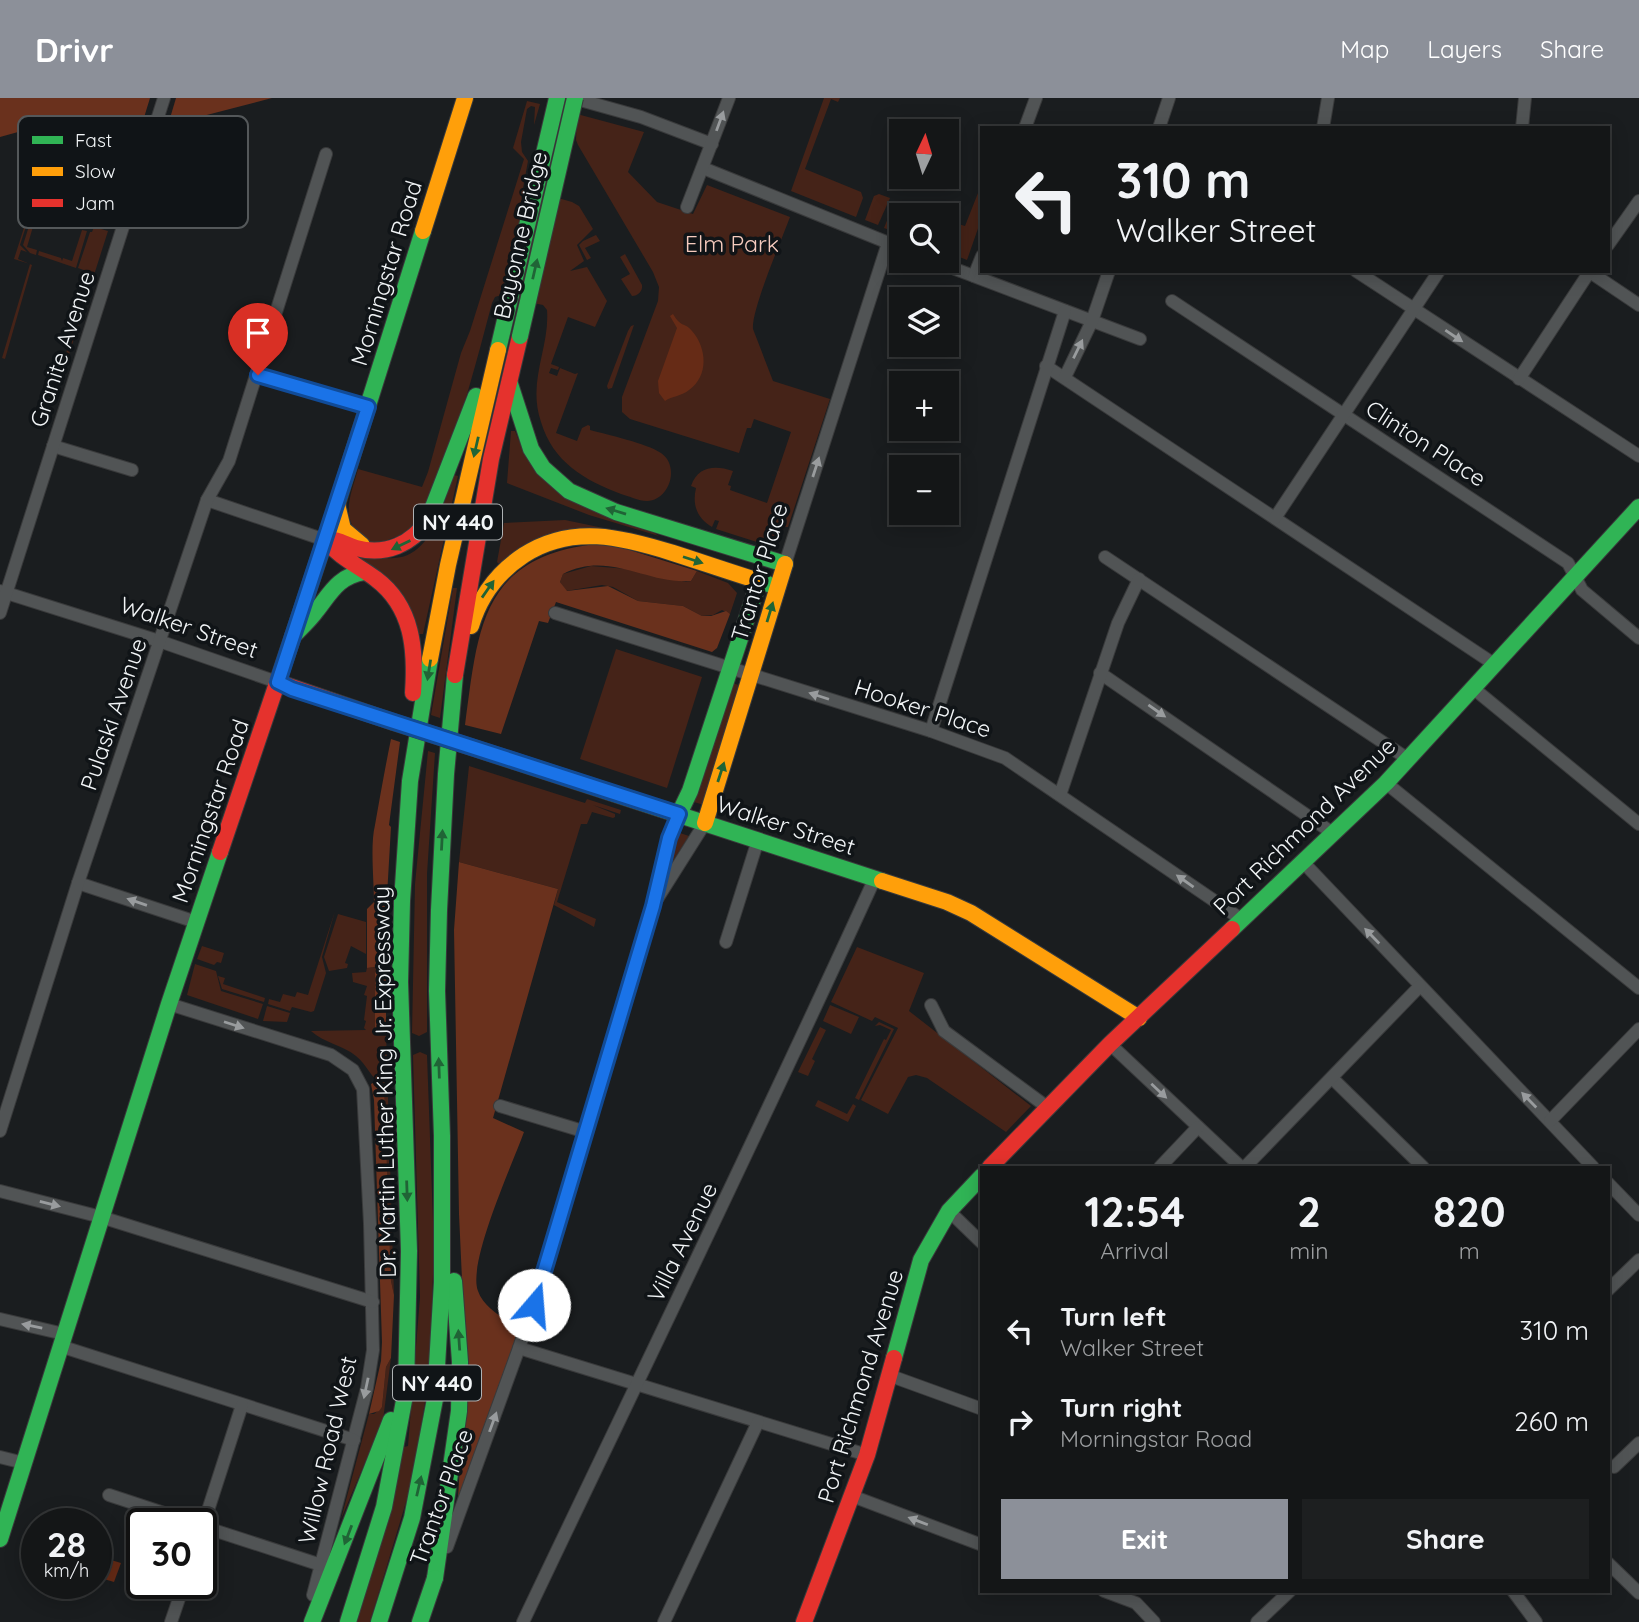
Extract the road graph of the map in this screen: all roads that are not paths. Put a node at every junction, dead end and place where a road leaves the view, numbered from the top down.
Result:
1 (164, 98) edge
2 (464, 98) edge
3 (556, 98) edge
4 (574, 98) edge
5 (729, 98) edge
6 (1036, 98) edge
7 (1169, 98) edge
8 (1328, 98) edge
9 (1525, 98) edge
10 (603, 102) edge
11 (158, 116) edge
12 (1027, 126) edge
13 (1160, 126) edge
14 (1323, 126) edge
15 (1522, 126) edge
16 (712, 144) junction
17 (326, 154) dead end
18 (703, 168) junction
19 (1639, 201) edge
20 (687, 207) dead end
21 (122, 228) edge
22 (1610, 242) edge
23 (888, 243) joint
24 (980, 261) edge
25 (959, 270) edge
26 (1108, 273) edge
27 (1359, 273) edge
28 (1438, 273) edge
29 (1589, 273) edge
30 (1591, 273) edge
31 (974, 276) junction
32 (1172, 301) dead end
33 (1639, 305) edge
34 (1414, 310) junction
35 (1065, 311) junction
36 (1092, 321) junction
37 (503, 333) junction
38 (1140, 339) dead end
39 (1046, 366) junction
40 (258, 375) junction
41 (1065, 377) junction
42 (1519, 379) junction
43 (509, 382) junction
44 (368, 407) junction
45 (1344, 415) junction
46 (53, 446) junction
47 (1639, 457) edge
48 (132, 470) dead end
49 (206, 500) junction
50 (337, 504) junction
51 (1639, 507) edge
52 (1275, 518) junction
53 (325, 540) junction
54 (376, 551) junction
55 (1105, 557) dead end
56 (785, 564) junction
57 (364, 572) junction
58 (1575, 577) junction
59 (1139, 579) junction
60 (759, 581) junction
61 (778, 587) junction
62 (4, 591) edge
63 (0, 613) edge
64 (555, 613) dead end
65 (293, 636) junction
66 (1639, 638) edge
67 (159, 641) junction
68 (1494, 664) junction
69 (730, 668) junction
70 (1100, 673) junction
71 (455, 675) junction
72 (752, 675) junction
73 (278, 682) junction
74 (1473, 688) junction
75 (931, 731) junction
76 (1408, 759) junction
77 (410, 780) junction
78 (1386, 783) junction
79 (1060, 795) junction
80 (679, 814) junction
81 (705, 823) junction
82 (1639, 824) edge
83 (1334, 834) junction
84 (758, 840) junction
85 (1303, 862) junction
86 (875, 878) junction
87 (78, 883) junction
88 (653, 906) junction
89 (1241, 919) junction
90 (197, 922) junction
91 (726, 943) dead end
92 (1420, 986) junction
93 (1639, 988) edge
94 (169, 1004) junction
95 (931, 1006) dead end
96 (1139, 1018) junction
97 (1639, 1029) edge
98 (1110, 1044) junction
99 (1332, 1077) junction
100 (500, 1106) dead end
101 (1047, 1107) junction
102 (1550, 1121) junction
103 (1198, 1127) junction
104 (0, 1131) edge
105 (586, 1132) junction
106 (442, 1136) junction
107 (991, 1166) edge
108 (1161, 1166) edge
109 (1242, 1166) edge
110 (1244, 1166) edge
111 (1422, 1166) edge
112 (1593, 1166) edge
113 (980, 1178) edge
114 (1610, 1185) edge
115 (0, 1191) edge
116 (949, 1211) junction
117 (1639, 1215) edge
118 (101, 1217) junction
119 (980, 1241) edge
120 (1639, 1260) edge
121 (1610, 1288) edge
122 (373, 1303) junction
123 (0, 1319) edge
124 (408, 1329) junction
125 (62, 1340) junction
126 (519, 1348) junction
127 (891, 1376) junction
128 (635, 1384) junction
129 (242, 1405) junction
130 (980, 1408) edge
131 (758, 1422) junction
132 (354, 1440) junction
133 (1639, 1443) edge
134 (867, 1455) junction
135 (0, 1457) edge
136 (24, 1463) junction
137 (1614, 1468) dead end
138 (109, 1495) dead end
139 (852, 1496) junction
140 (146, 1508) edge
141 (207, 1508) edge
142 (217, 1532) edge
143 (0, 1539) edge
144 (980, 1544) edge
145 (321, 1565) junction
146 (1610, 1565) edge
147 (435, 1578) junction
148 (1639, 1592) edge
149 (1109, 1593) edge
150 (1288, 1593) edge
151 (1514, 1593) edge
152 (179, 1599) edge
153 (171, 1622) edge
154 (306, 1622) edge
155 (312, 1622) edge
156 (348, 1622) edge
157 (379, 1622) edge
158 (420, 1622) edge
159 (523, 1622) edge
160 (664, 1622) edge
161 (804, 1622) edge
162 (1154, 1622) edge
163 (1257, 1622) edge
164 (1536, 1622) edge

1 - 11 street, Granite Avenue
2 - 44 main road, Morningstar Road
3 - 37 main road, Bayonne Bridge / NY 440
4 - 10 street
43 -> 4 main road, Bayonne Bridge / NY 440, bridge
16 -> 5 street
6 - 12 street
7 - 13 street
8 - 14 street
9 - 15 street
10 - 16 street
16 - 18 street
17 - 40 street, Pulaski Avenue
18 - 20 street
18 - 23 street
19 - 22 street
21 - 46 street, Granite Avenue
56 -> 23 street, Trantor Place
24 - 31 street
25 - 31 street
26 - 36 street
27 - 34 street
28 - 34 street
29 - 42 street
30 - 33 street
31 - 35 street
32 - 45 street, Clinton Place
34 -> 42 street
34 - 45 street
35 - 36 street
35 - 39 street
36 - 38 street
41 -> 36 street
37 -> 54 main road
37 -> 77 main road, Dr. Martin Luther King Jr. Expressway / NY 440
39 - 41 street
39 - 75 street
40 - 44 street
40 - 49 street, Pulaski Avenue
41 - 52 street
42 - 47 street
56 -> 43 main road
43 - 71 main road, NY 440
44 - 50 main road, Morningstar Road
45 - 52 street
45 - 58 street, Clinton Place
46 - 48 street
46 - 62 street, Granite Avenue
49 - 53 street
49 - 67 street, Pulaski Avenue
50 - 53 main road, Morningstar Road
50 - 54 main road
51 - 58 main road, Port Richmond Avenue
52 - 68 street
53 - 54 main road
53 - 57 main road
53 - 65 main road, Morningstar Road
55 - 59 street
56 - 61 main road, Trantor Place
57 - 65 main road
57 - 77 main road
58 - 66 street, Clinton Place
58 - 68 main road, Port Richmond Avenue
59 - 70 street
59 - 76 street
60 - 61 main road
60 - 69 main road, Trantor Place
71 -> 60 main road
72 -> 61 main road, Trantor Place
62 - 63 street, Granite Avenue
62 - 67 street, Walker Street
64 - 69 street, Hooker Place
65 - 73 main road, Morningstar Road
67 - 73 street, Walker Street
67 - 87 street, Pulaski Avenue
68 - 74 main road, Port Richmond Avenue
69 - 72 street, Hooker Place
69 - 80 main road, Trantor Place
70 - 79 street
70 -> 83 street
106 -> 71 main road, NY 440
75 -> 72 street, Hooker Place
81 -> 72 main road, Trantor Place
73 - 80 main road, Walker Street, bridge
73 - 90 main road, Morningstar Road
74 - 76 main road, Port Richmond Avenue
74 - 82 street
75 - 79 street, Hooker Place
76 - 78 main road, Port Richmond Avenue
77 -> 124 main road, Dr. Martin Luther King Jr. Expressway / NY 440
78 - 83 main road, Port Richmond Avenue
78 - 93 street
89 -> 79 street, Hooker Place
80 - 81 main road, Walker Street
80 - 88 street, Trantor Place
81 - 84 main road, Walker Street
81 - 88 street, Trantor Place
83 - 85 main road, Port Richmond Avenue
84 - 86 main road, Walker Street
84 - 91 street
85 - 89 main road, Port Richmond Avenue
92 -> 85 street
86 - 96 main road, Walker Street
86 - 128 street, Villa Avenue
90 -> 87 street
87 - 104 street, Pulaski Avenue
88 - 105 street, Trantor Place
89 - 96 main road, Port Richmond Avenue
90 - 94 main road, Morningstar Road
92 - 99 street
102 -> 92 street
94 - 118 main road, Morningstar Road
94 -> 122 street, Willow Road West
95 - 101 street
96 - 98 main road, Port Richmond Avenue
97 - 102 street
98 - 101 main road, Port Richmond Avenue
98 -> 103 street
99 - 110 street
99 - 111 street
100 - 105 street
101 - 107 main road, Port Richmond Avenue
102 - 112 street
103 - 108 street
103 - 109 street
105 - 126 street, Trantor Place
147 -> 106 main road
157 -> 106 main road, NY 440
113 - 116 main road, Port Richmond Avenue
114 - 117 street
115 -> 118 street
116 - 119 street
116 - 127 main road, Port Richmond Avenue
118 - 122 street
118 - 125 main road, Morningstar Road
120 - 121 street
122 -> 132 street, Willow Road West
125 -> 123 street
124 -> 155 main road
124 - 156 main road, Dr. Martin Luther King Jr. Expressway / NY 440
125 - 129 street
125 - 136 main road, Morningstar Road
126 - 128 street
147 -> 126 street, Trantor Place
127 - 130 street
127 - 134 main road, Port Richmond Avenue
128 - 131 street
128 - 159 street, Villa Avenue
129 - 132 street
129 - 141 street
131 - 134 street
131 - 160 street
132 - 145 street, Willow Road West
133 - 137 street
134 - 139 main road, Port Richmond Avenue
135 - 136 street
136 - 143 main road, Morningstar Road
138 - 140 street
144 -> 139 street
139 - 161 main road, Port Richmond Avenue
142 - 145 street
145 - 154 street, Willow Road West
146 - 148 street
147 - 158 main road, Trantor Place
149 - 162 street
150 - 163 street
151 - 164 street
152 - 153 street

